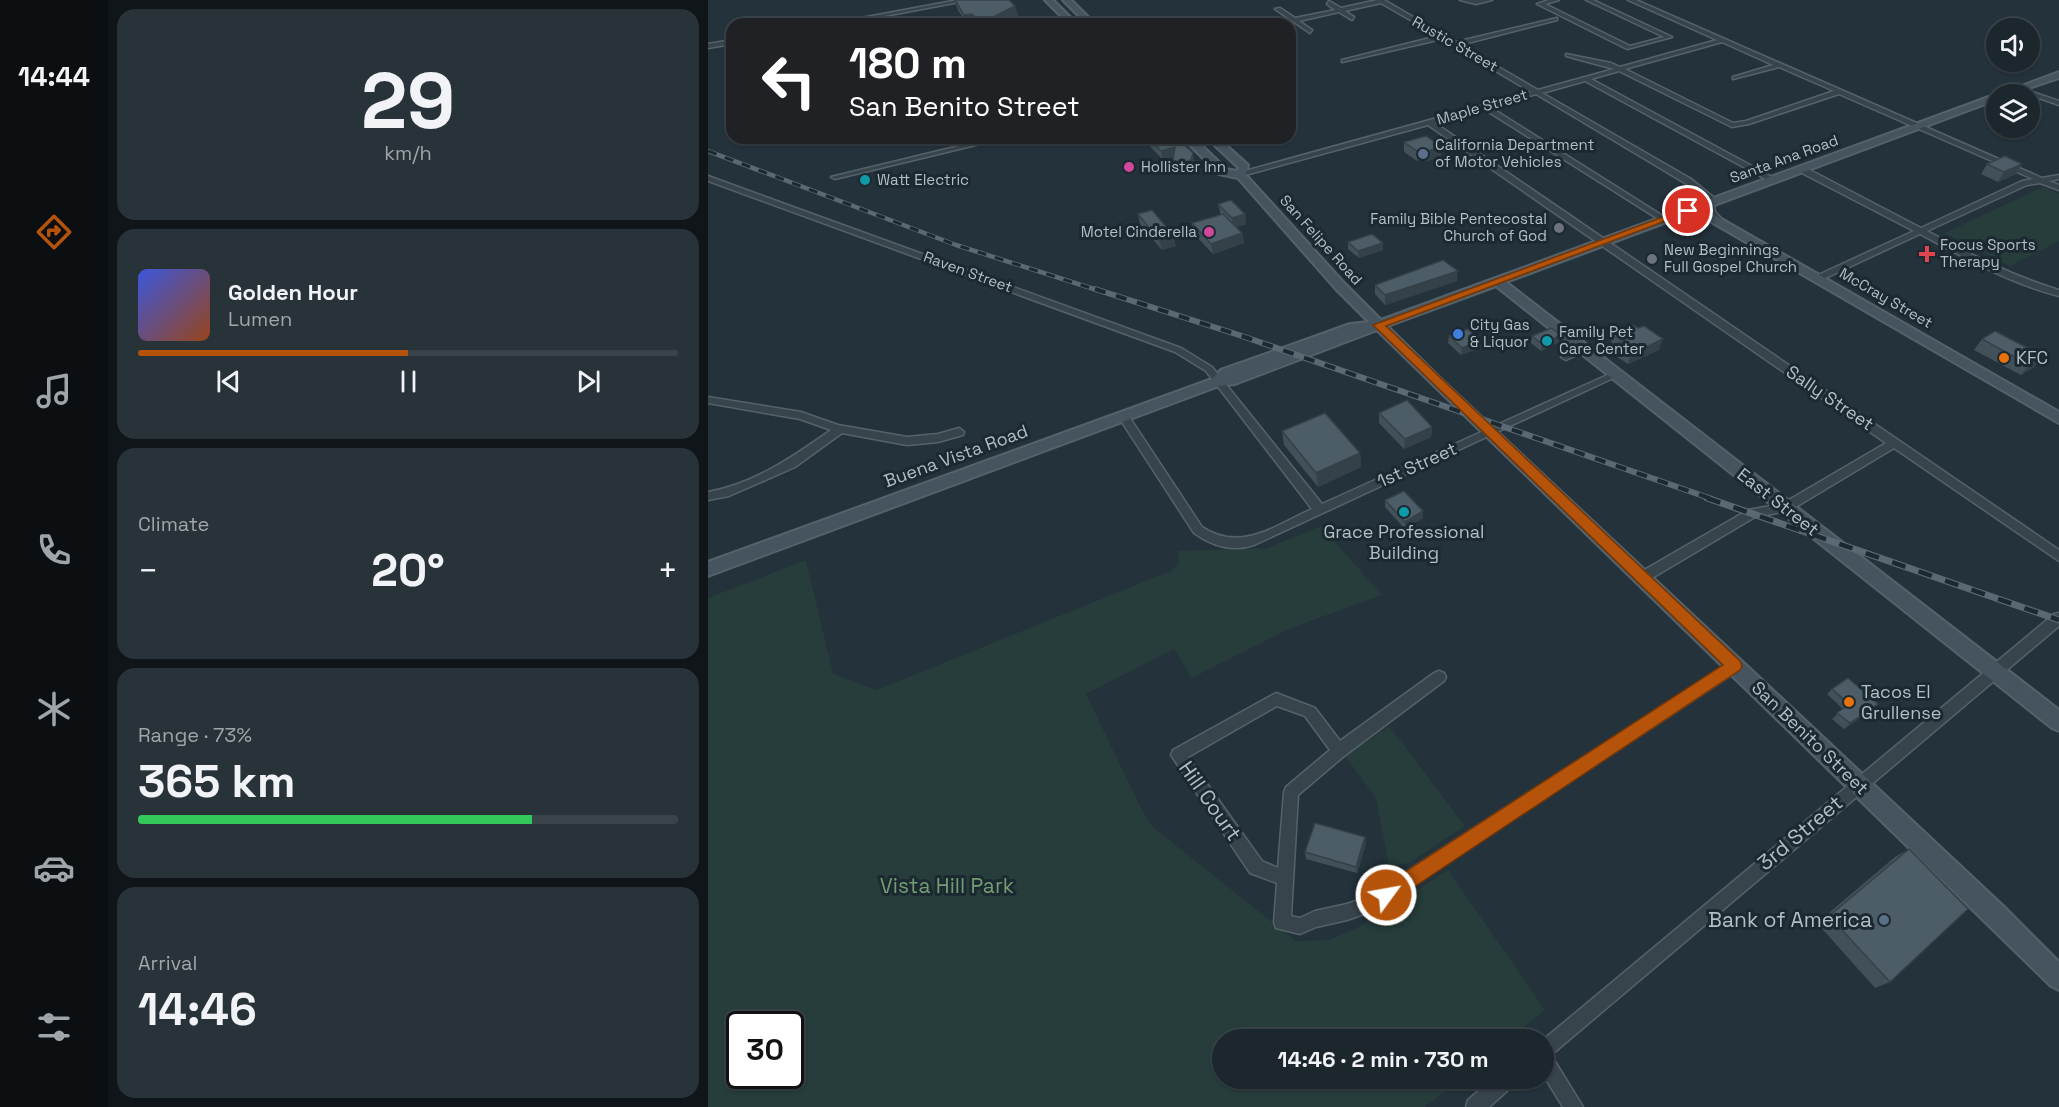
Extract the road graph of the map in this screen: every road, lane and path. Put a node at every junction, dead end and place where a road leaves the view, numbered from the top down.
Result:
1 (967, 0) edge
2 (1049, 0) edge
3 (1067, 0) edge
4 (1463, 0) edge
5 (1490, 0) edge
6 (1556, 0) edge
7 (1589, 0) edge
8 (1381, 1) edge
9 (1329, 3) dead end
10 (1632, 3) edge
11 (1620, 7) dead end
12 (1278, 9) dead end
13 (1340, 10) junction
14 (1610, 10) junction
15 (866, 18) edge
16 (1066, 18) edge
17 (1085, 18) edge
18 (1292, 18) edge
19 (1352, 18) dead end
20 (1555, 19) dead end
21 (1296, 20) edge
22 (1296, 21) edge
23 (1310, 31) dead end
24 (1443, 37) junction
25 (1723, 40) junction
26 (726, 43) edge
27 (1455, 44) junction
28 (708, 46) edge
29 (1568, 55) dead end
30 (1344, 61) dead end
31 (1779, 65) junction
32 (1619, 69) junction
33 (2059, 75) edge
34 (1586, 78) junction
35 (1735, 78) dead end
36 (2033, 84) edge
37 (1537, 91) junction
38 (1838, 92) junction
39 (2040, 97) edge
40 (1986, 101) edge
41 (2059, 103) edge
42 (1484, 106) junction
43 (1429, 122) junction
44 (1916, 127) junction
45 (976, 144) edge
46 (1194, 144) edge
47 (1219, 144) edge
48 (1801, 169) junction
49 (1241, 175) junction
50 (836, 177) dead end
51 (2059, 177) edge
52 (708, 178) edge
53 (2038, 179) junction
54 (1771, 180) junction
55 (2059, 188) edge
56 (1711, 202) junction
57 (1695, 208) junction
58 (1663, 220) junction
59 (1722, 223) junction
60 (1920, 232) junction
61 (1601, 242) junction
62 (1819, 278) junction
63 (1498, 281) junction
64 (2059, 293) edge
65 (1378, 325) junction
66 (1585, 348) junction
67 (1566, 357) dead end
68 (1617, 374) junction
69 (1217, 382) junction
70 (708, 400) edge
71 (1124, 417) junction
72 (2059, 418) edge
73 (841, 428) junction
74 (959, 432) dead end
75 (1490, 432) junction
76 (1896, 442) junction
77 (708, 496) edge
78 (1785, 508) junction
79 (1319, 509) junction
80 (2059, 556) edge
81 (708, 568) edge
82 (1643, 577) junction
83 (2059, 618) edge
84 (1734, 666) junction
85 (1994, 671) junction
86 (1438, 677) dead end
87 (2059, 722) edge
88 (1339, 751) junction
89 (1858, 785) junction
90 (1283, 878) junction
91 (2059, 978) edge
92 (1554, 1042) edge
93 (1554, 1076) edge
94 (1496, 1089) edge
95 (1475, 1107) edge
96 (1574, 1107) edge

1 - 15 street
2 - 16 street
3 - 17 street
4 - 5 street
6 - 14 street
7 - 14 street
8 - 13 street
8 - 24 street, Rustic Street
9 - 13 street
10 - 25 street
11 - 14 street
12 - 18 street
13 - 19 street
13 - 21 street
20 - 27 street
22 - 23 street
24 - 27 street, Rustic Street
24 - 30 street
25 - 31 street
25 - 32 street, Maple Street
26 - 28 street
27 - 37 street, Rustic Street
29 - 32 street
31 - 35 street
31 - 38 street
32 - 34 street, Maple Street
32 - 38 street
33 - 36 street
34 - 37 street, Maple Street
34 - 54 street
37 - 42 street, Maple Street
37 - 56 street, Rustic Street
38 - 44 street
39 - 41 street
40 - 44 street, Santa Ana Road
42 - 43 street, Maple Street
42 - 58 street
43 - 49 street, Maple Street
43 - 61 street, Sally Street
44 - 48 street, Santa Ana Road
44 - 53 street
45 - 50 street
46 - 49 street, San Felipe Road
47 - 49 street, San Felipe Road
48 - 54 street, Santa Ana Road
48 - 60 street
49 - 65 street, San Felipe Road
51 - 53 street
52 - 69 street, Raven Street
53 - 55 street
53 - 60 street
54 - 56 street, Santa Ana Road
56 - 57 street, Santa Ana Road
56 - 59 street, Rustic Street
57 - 58 street, Santa Ana Road
57 - 59 street, McCray Street
58 - 61 street, Santa Ana Road
59 - 62 street, McCray Street
60 - 62 street
60 - 64 street
61 - 63 street, Santa Ana Road
61 - 76 street, Sally Street
62 - 72 street, McCray Street
63 - 65 street, Santa Ana Road
63 - 66 street, East Street
65 - 69 street, Buena Vista Road
65 - 75 street, San Benito Street
66 - 67 street
66 - 68 street, East Street
68 - 75 street, 1st Street
68 - 78 street, East Street
69 - 71 street, Buena Vista Road
69 - 79 street, Raven Street
70 - 73 street
71 - 79 street, 1st Street
71 - 81 street, Buena Vista Road
73 - 74 street
73 - 77 street
75 - 79 street, 1st Street
75 - 82 street, San Benito Street
76 - 78 street
76 - 80 street, Sally Street
78 - 82 street
78 - 85 street, East Street
82 - 84 street, San Benito Street
83 - 85 street, 3rd Street
84 - 89 street, San Benito Street
84 - 90 street
85 - 87 street, East Street
85 - 89 street, 3rd Street
86 - 88 street
88 - 90 street
88 - 90 street, Hill Court
89 - 91 street, San Benito Street
89 - 92 street, 3rd Street
93 - 96 street
94 - 95 street

